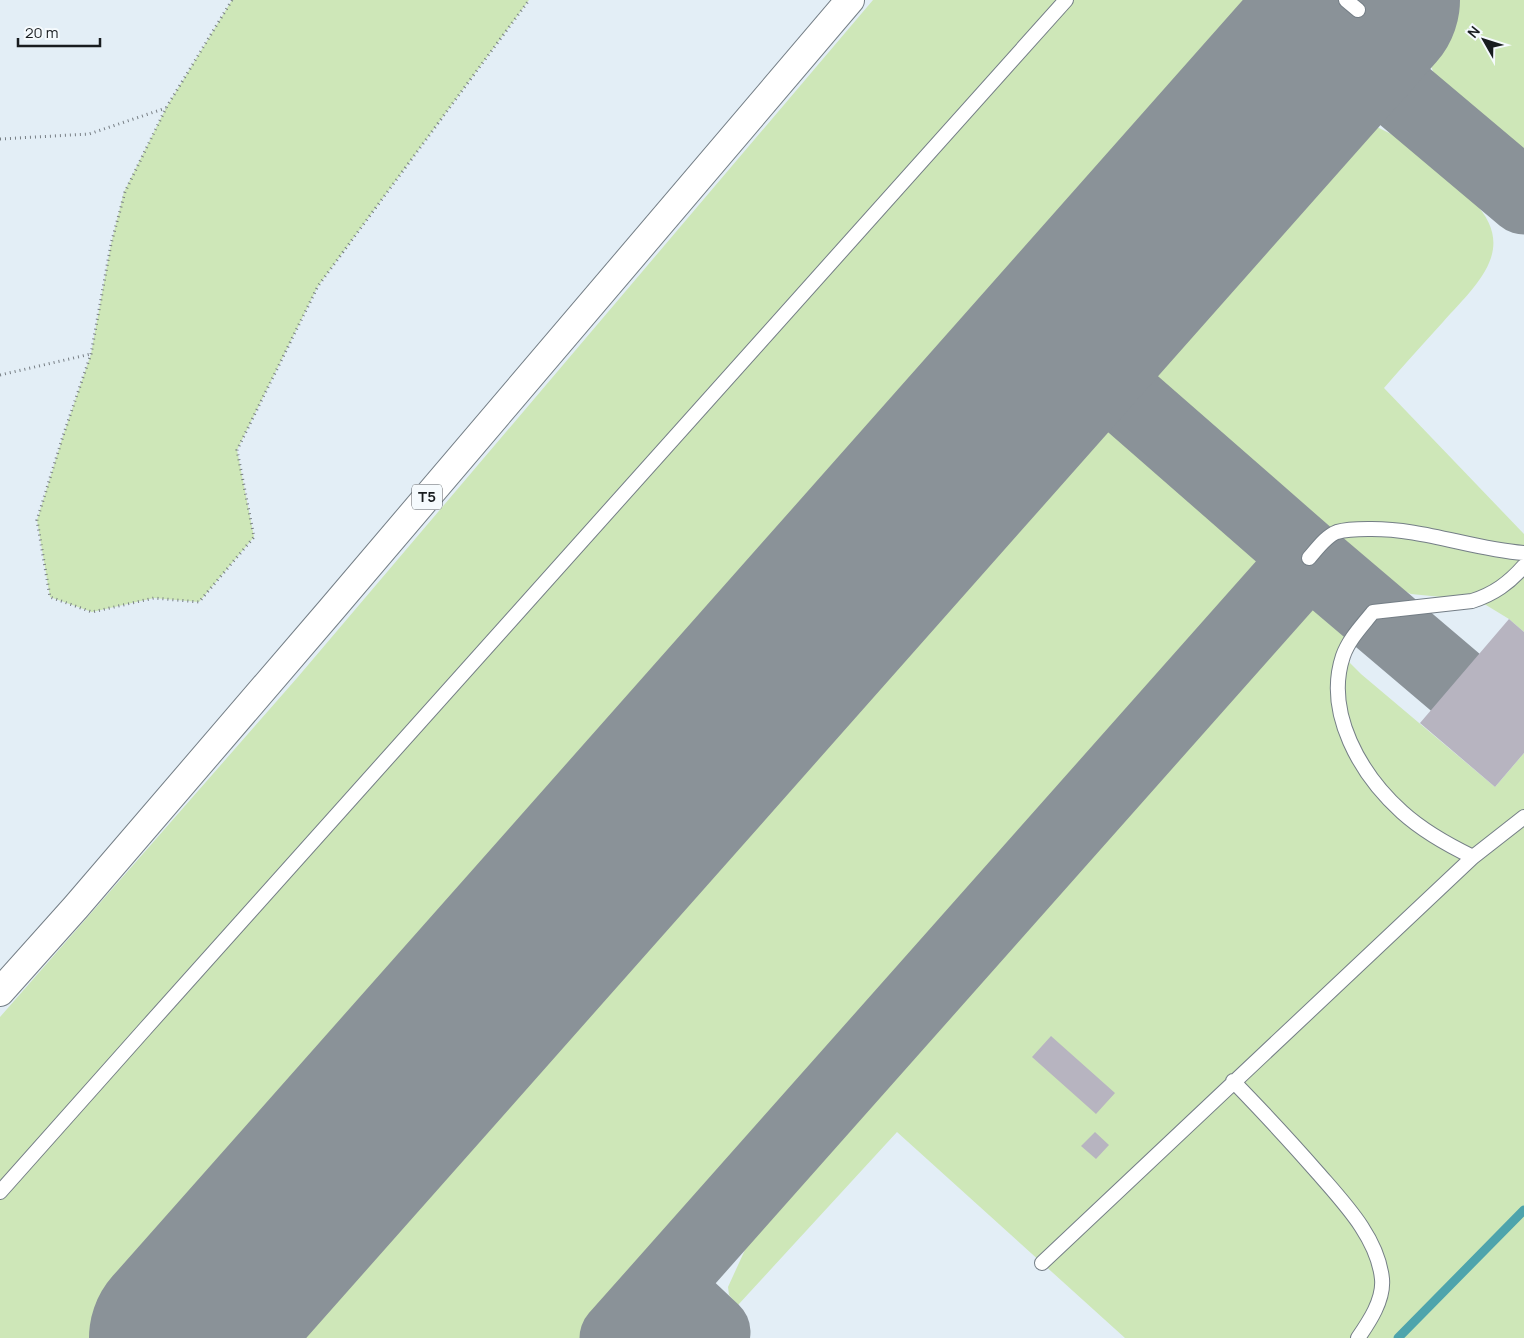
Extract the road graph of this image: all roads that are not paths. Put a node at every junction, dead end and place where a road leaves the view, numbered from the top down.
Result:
1 (850, 0) edge
2 (1066, 0) edge
3 (1346, 0) edge
4 (1358, 10) dead end
5 (1524, 553) edge
6 (1309, 558) dead end
7 (1524, 566) edge
8 (1524, 816) edge
9 (1473, 857) junction
10 (0, 992) edge
11 (1233, 1081) junction
12 (0, 1192) edge
13 (1042, 1263) dead end
14 (1358, 1338) edge

1 - 10 highway, T5
2 - 12 lane
3 - 4 lane
5 - 6 lane
7 - 9 lane
8 - 9 lane
9 - 11 lane
11 - 13 lane
11 - 14 lane

